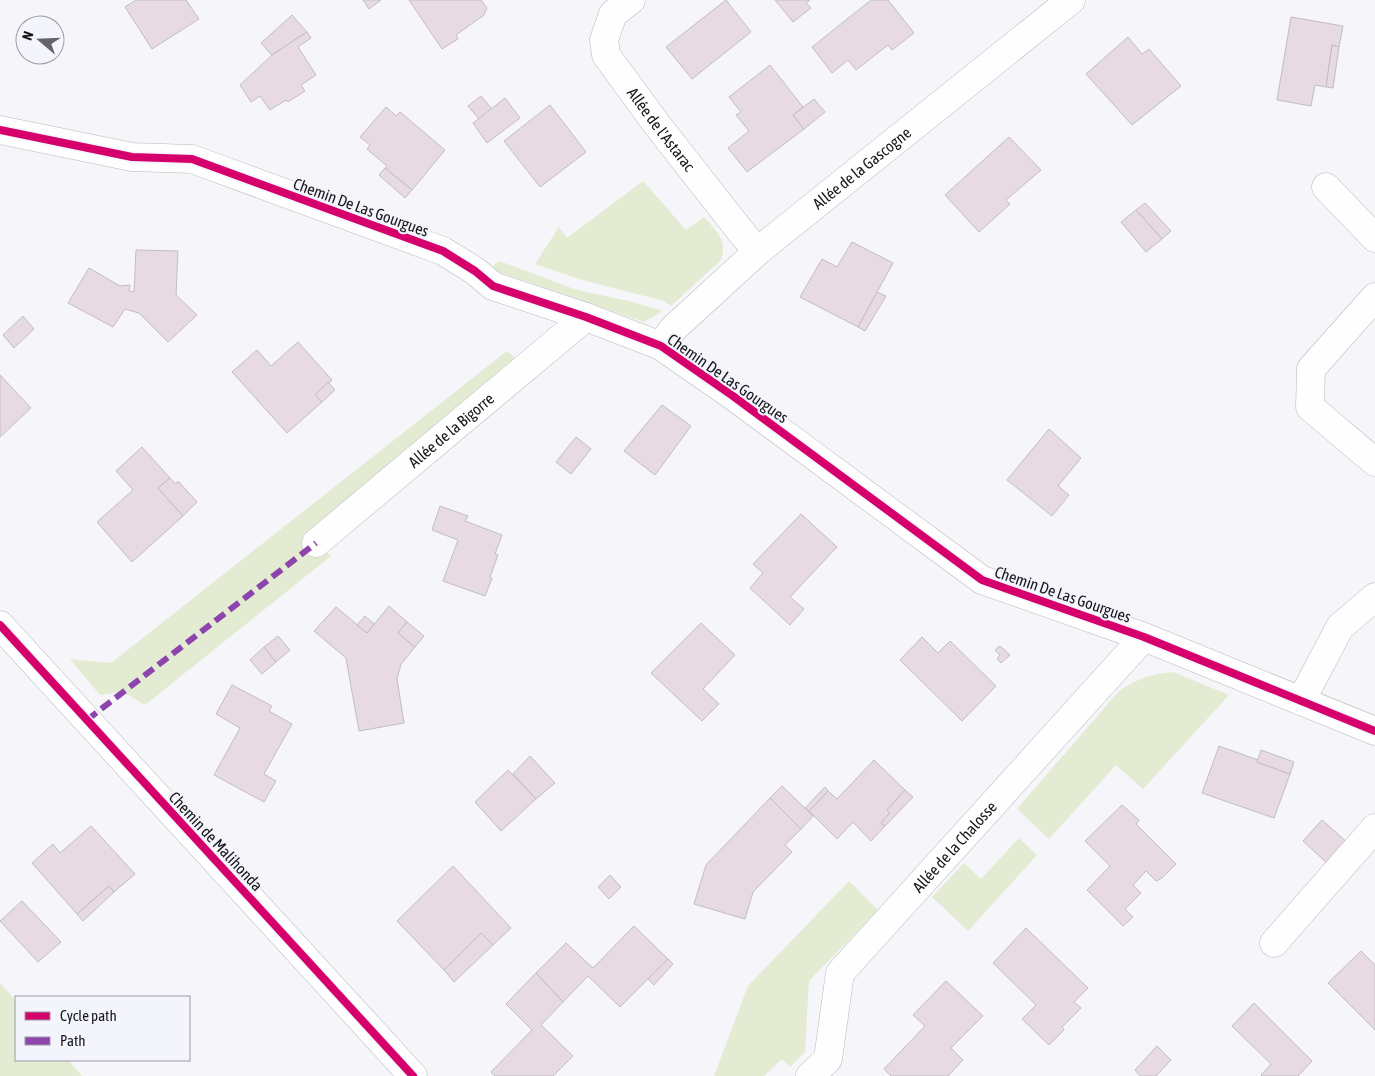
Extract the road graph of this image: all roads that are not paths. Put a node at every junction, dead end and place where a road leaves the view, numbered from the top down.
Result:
1 (631, 0) edge
2 (1072, 0) edge
3 (0, 130) edge
4 (1326, 187) dead end
5 (1375, 238) edge
6 (758, 251) junction
7 (1375, 297) edge
8 (586, 317) junction
9 (661, 346) junction
10 (1375, 462) edge
11 (316, 543) dead end
12 (1375, 597) edge
13 (0, 625) edge
14 (1144, 637) junction
15 (1301, 701) junction
16 (1375, 732) edge
17 (1375, 828) edge
18 (1274, 943) dead end
19 (412, 1076) edge
20 (810, 1076) edge

1 - 6 street, Allée de l'Astarac
2 - 6 street, Allée de la Gascogne
3 - 8 street, Chemin De Las Gourgues
4 - 5 street
6 - 9 street, Allée de la Gascogne
7 - 10 street
8 - 9 street, Chemin De Las Gourgues
8 - 11 street, Allée de la Bigorre
9 - 14 street, Chemin De Las Gourgues
12 - 15 street
13 - 19 street, Chemin de Malihonda
14 - 15 street, Chemin De Las Gourgues
14 - 20 street, Allée de la Chalosse
15 - 16 street, Chemin De Las Gourgues
17 - 18 street

